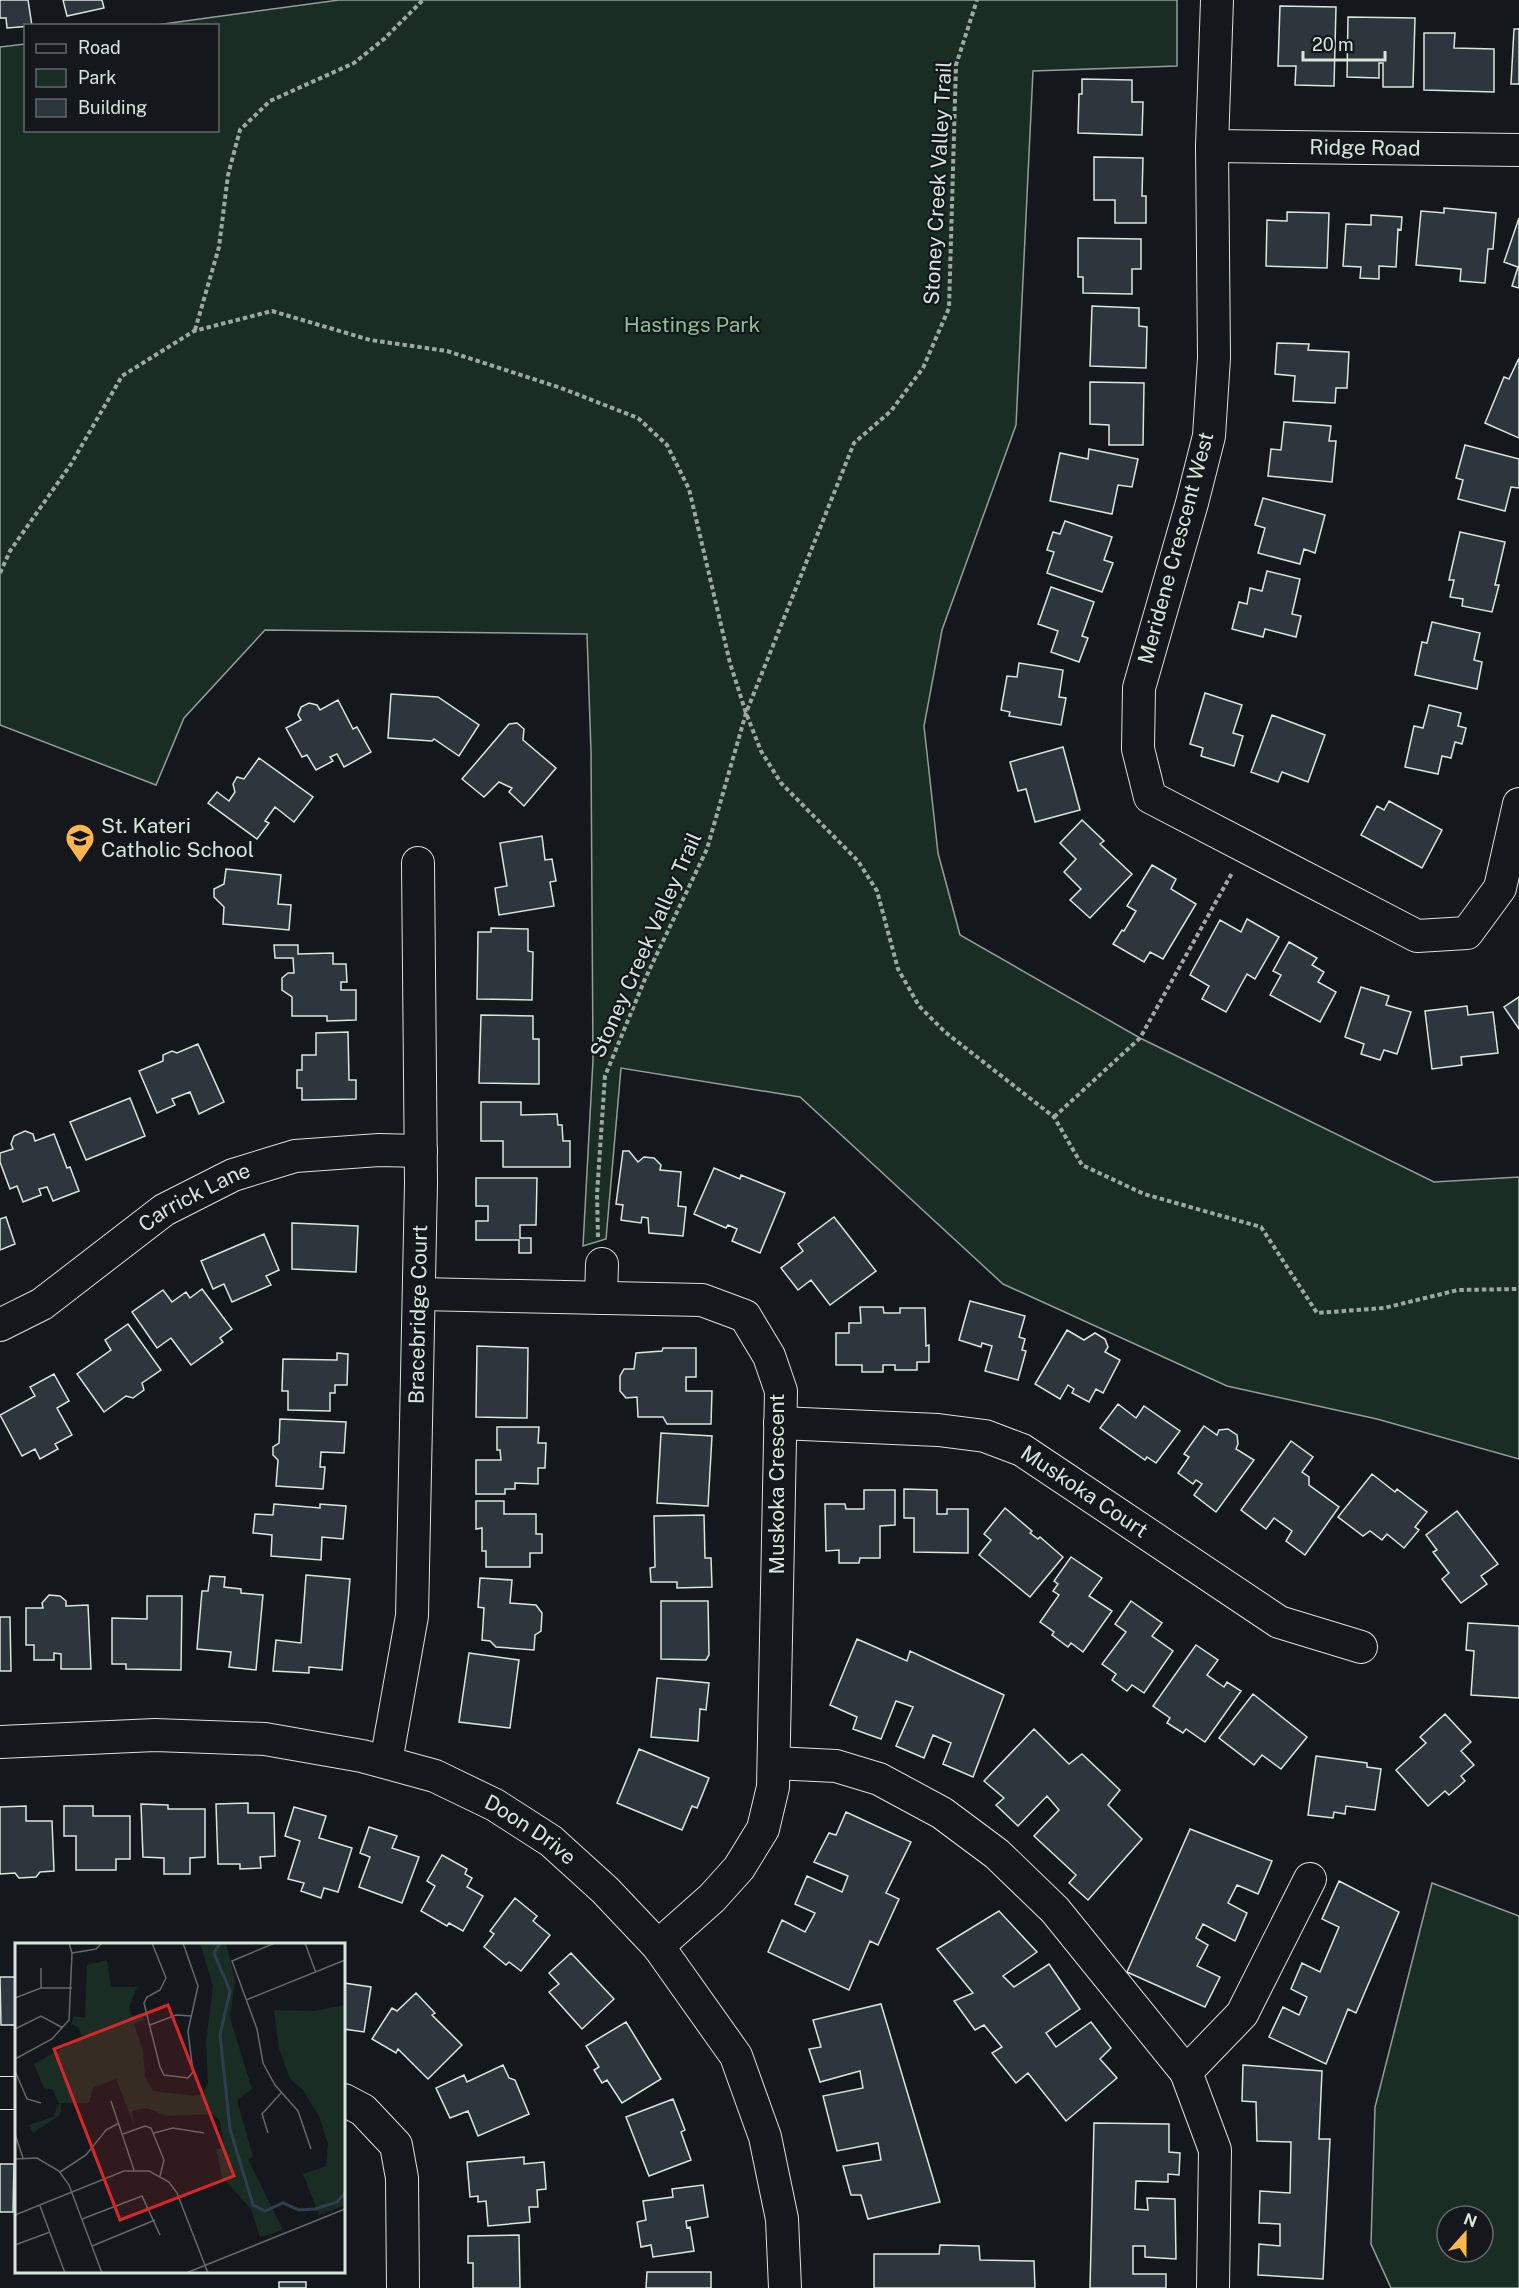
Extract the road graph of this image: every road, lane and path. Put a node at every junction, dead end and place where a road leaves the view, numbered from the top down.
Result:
1 (423, 0) edge
2 (977, 0) edge
3 (1217, 0) edge
4 (1212, 146) junction
5 (1519, 150) edge
6 (194, 331) junction
7 (0, 573) edge
8 (746, 713) junction
9 (1519, 804) edge
10 (418, 863) dead end
11 (1232, 873) dead end
12 (1054, 1117) junction
13 (421, 1151) junction
14 (602, 1264) joint
15 (1519, 1289) edge
16 (420, 1294) junction
17 (601, 1298) junction
18 (0, 1325) edge
19 (780, 1423) junction
20 (1361, 1647) dead end
21 (0, 1742) edge
22 (386, 1762) junction
23 (774, 1762) junction
24 (1310, 1879) dead end
25 (658, 1947) junction
26 (1186, 2072) junction
27 (345, 2101) edge
28 (403, 2288) edge
29 (785, 2288) edge
30 (1213, 2288) edge

1 - 6 path
2 - 8 path, Stoney Creek Valley Trail
3 - 4 street, Meridene Crescent West
4 - 5 street, Ridge Road
4 - 9 street, Meridene Crescent West
6 - 7 path
6 - 8 path
8 - 12 path
8 - 14 path, Stoney Creek Valley Trail
10 - 13 street, Bracebridge Court
11 - 12 path
12 - 15 path
13 - 16 street, Bracebridge Court
13 - 18 street, Carrick Lane
14 - 17 street
16 - 17 street, Muskoka Crescent
16 - 22 street, Bracebridge Court
17 - 19 street, Muskoka Crescent
19 - 20 street, Muskoka Court
19 - 23 street, Muskoka Crescent
21 - 22 street, Doon Drive
22 - 25 street, Doon Drive
23 - 25 street, Muskoka Crescent
23 - 26 street
24 - 26 street
25 - 29 street, Doon Drive
26 - 30 street
27 - 28 street

